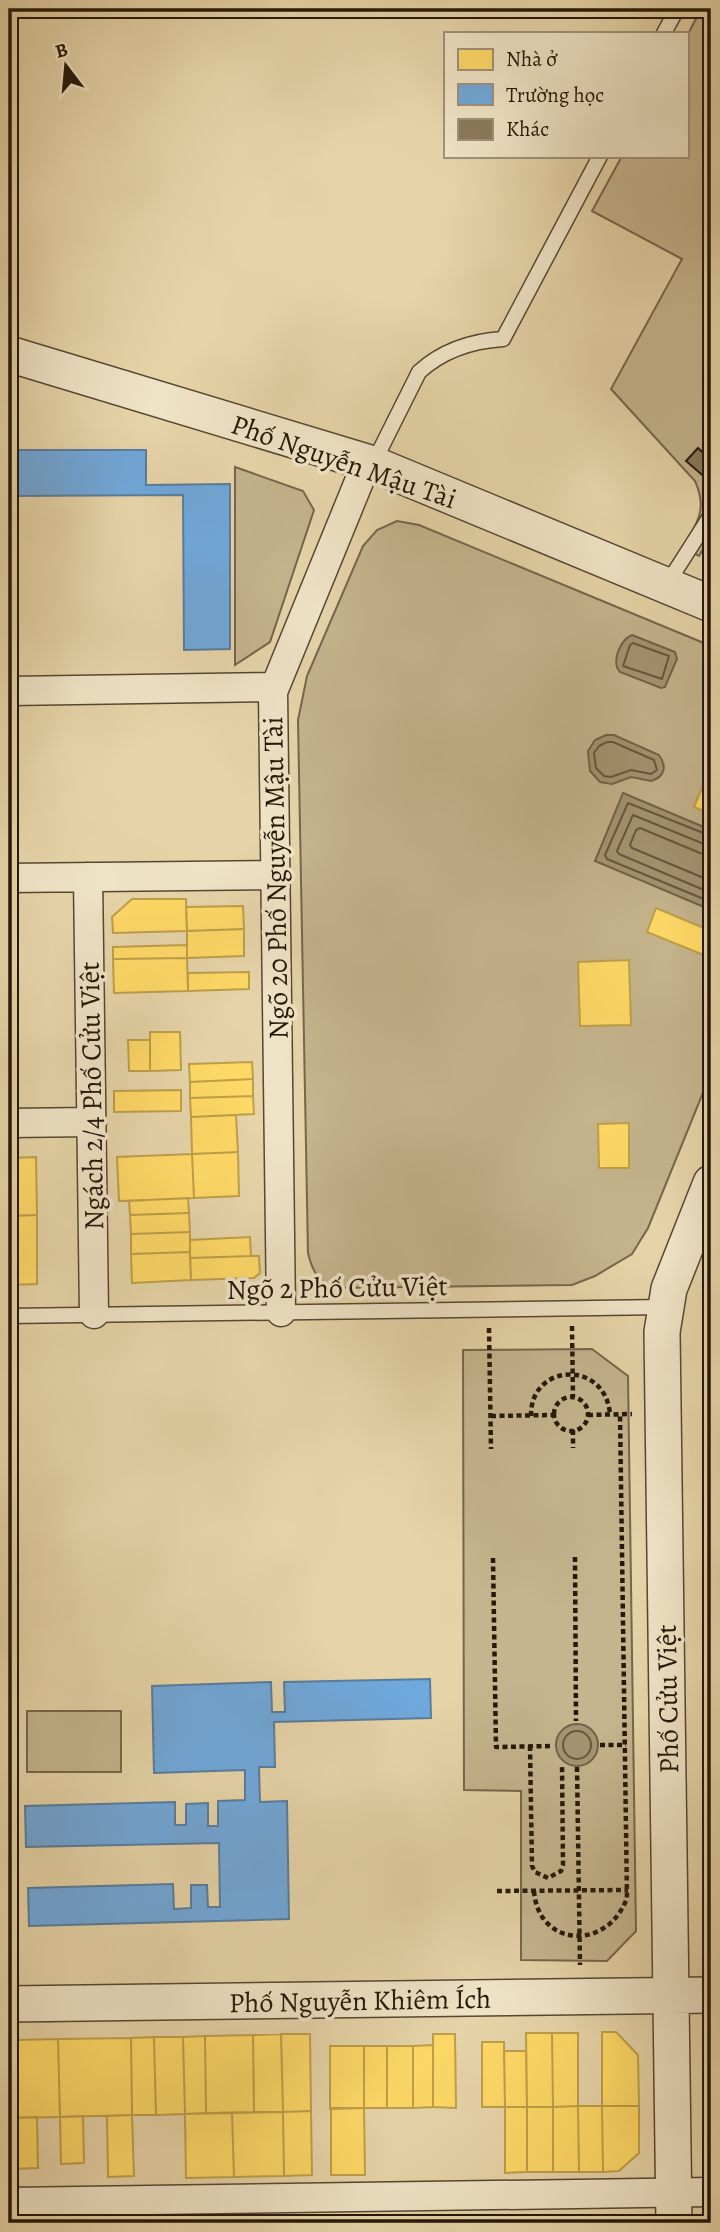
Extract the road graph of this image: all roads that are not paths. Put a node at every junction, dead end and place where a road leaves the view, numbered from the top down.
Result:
1 (677, 9) edge
2 (665, 32) edge
3 (599, 158) edge
4 (9, 354) edge
5 (370, 463) junction
6 (711, 515) edge
7 (667, 586) junction
8 (711, 604) edge
9 (275, 687) junction
10 (9, 691) edge
11 (275, 875) junction
12 (88, 877) junction
13 (9, 878) edge
14 (92, 1122) junction
15 (9, 1123) edge
16 (711, 1183) edge
17 (665, 1307) junction
18 (281, 1312) junction
19 (94, 1314) junction
20 (9, 1316) edge
21 (671, 1995) junction
22 (711, 1995) edge
23 (9, 2004) edge
24 (711, 2192) edge
25 (9, 2202) edge
26 (674, 2208) edge
27 (159, 2212) edge

1 - 2 lane
3 - 5 lane
4 - 5 street, Phố Nguyễn Mậu Tài
5 - 7 street, Phố Nguyễn Mậu Tài
5 - 9 street, Ngõ 20 Phố Nguyễn Mậu Tài
6 - 7 lane
7 - 8 street, Phố Nguyễn Mậu Tài
9 - 10 street
9 - 11 street, Ngõ 20 Phố Nguyễn Mậu Tài
11 - 12 street
11 - 18 street, Ngõ 20 Phố Nguyễn Mậu Tài
12 - 13 street
12 - 14 street, Ngách 2/4 Phố Cửu Việt
14 - 15 street
14 - 19 street, Ngách 2/4 Phố Cửu Việt
16 - 17 street, Phố Cửu Việt
17 - 18 lane, Ngõ 2 Phố Cửu Việt
17 - 21 street, Phố Cửu Việt
18 - 19 lane, Ngõ 2 Phố Cửu Việt
19 - 20 lane, Ngõ 2 Phố Cửu Việt
21 - 22 street, Phố Nguyễn Khiêm Ích
21 - 23 street, Phố Nguyễn Khiêm Ích
21 - 26 street, Phố Cửu Việt
24 - 26 street
25 - 27 street
26 - 27 street

